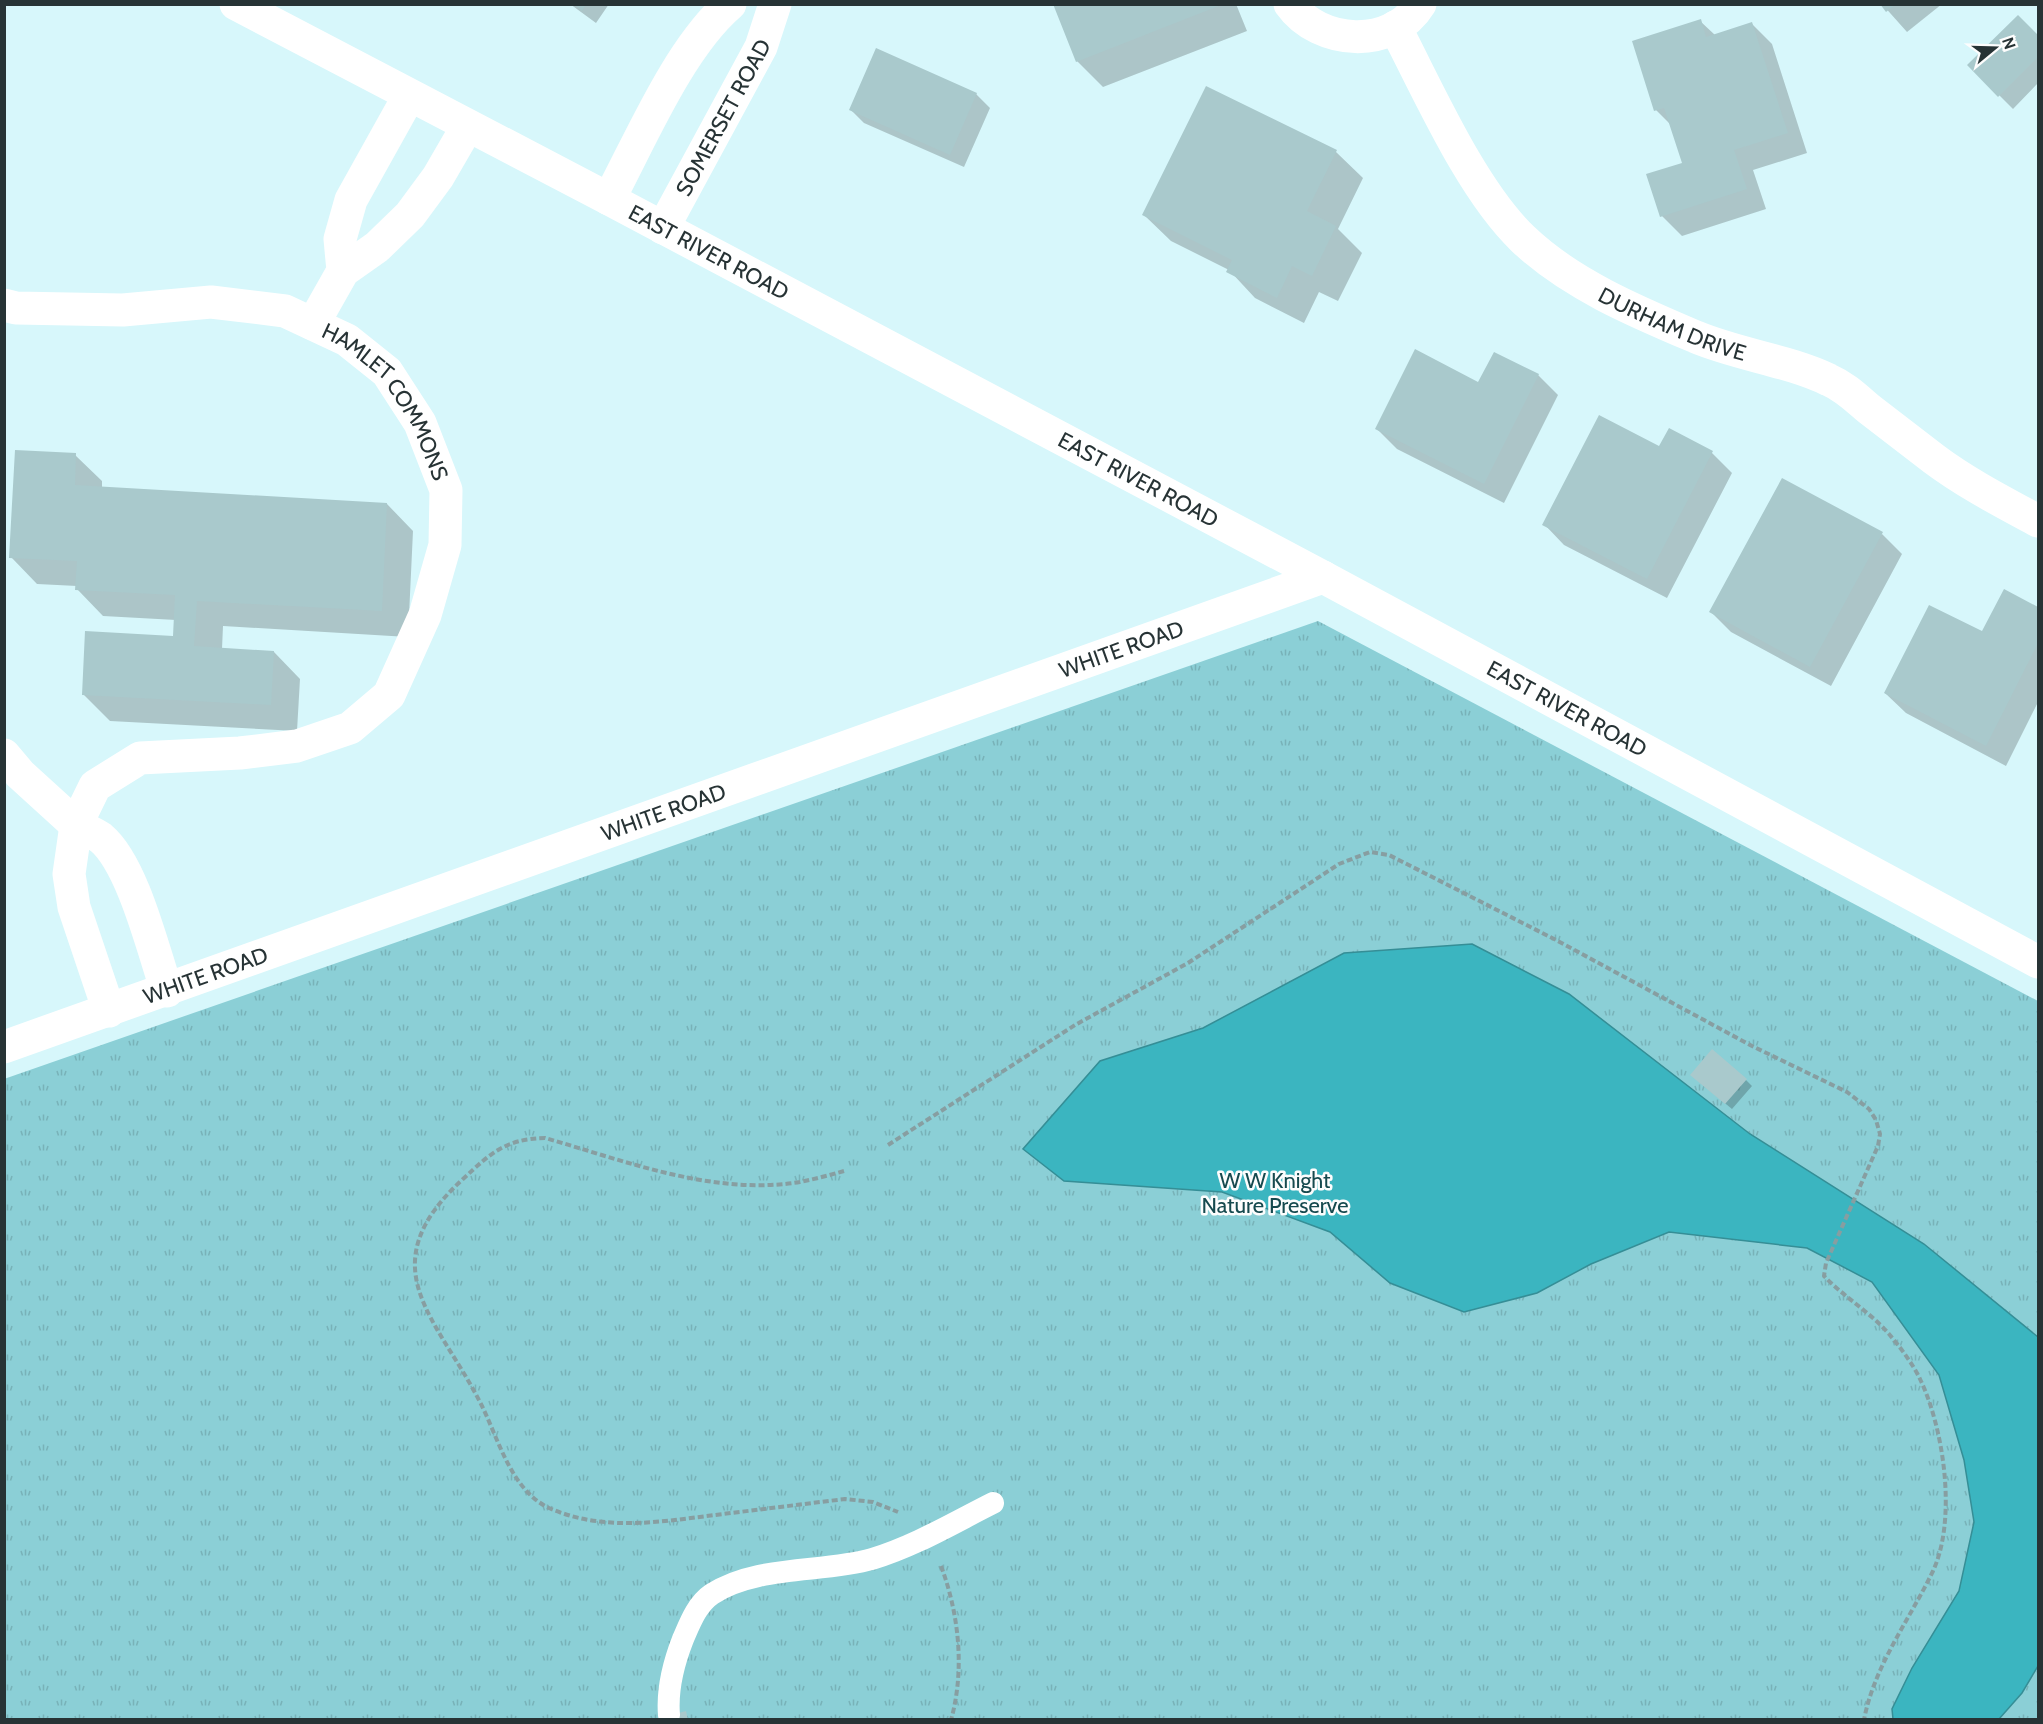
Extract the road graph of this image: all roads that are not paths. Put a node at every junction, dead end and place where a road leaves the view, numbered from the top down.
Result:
1 (236, 4) edge
2 (730, 4) edge
3 (775, 4) edge
4 (1290, 4) edge
5 (1420, 4) edge
6 (1395, 27) junction
7 (409, 96) junction
8 (467, 127) junction
9 (609, 199) junction
10 (663, 228) junction
11 (343, 271) junction
12 (4, 305) edge
13 (313, 324) junction
14 (2038, 521) edge
15 (1323, 577) junction
16 (4, 755) edge
17 (76, 825) junction
18 (2038, 962) edge
19 (167, 991) junction
20 (109, 1011) junction
21 (4, 1047) edge
22 (993, 1503) dead end
23 (669, 1715) dead end

1 - 7 street, EAST RIVER ROAD
2 - 9 street
3 - 10 street, SOMERSET ROAD
4 - 6 street
5 - 6 street
6 - 14 street, DURHAM DRIVE
7 - 8 street, EAST RIVER ROAD
7 - 11 street
8 - 9 street, EAST RIVER ROAD
8 - 11 street, HAMLET COMMONS
9 - 10 street, EAST RIVER ROAD
10 - 15 street, EAST RIVER ROAD
11 - 13 street, HAMLET COMMONS
12 - 13 street, HAMLET COMMONS
13 - 17 street, HAMLET COMMONS
15 - 18 street, EAST RIVER ROAD
15 - 19 street, WHITE ROAD
16 - 17 street
17 - 19 street
17 - 20 street, HAMLET COMMONS
19 - 20 street, WHITE ROAD
20 - 21 street, WHITE ROAD
22 - 23 lane

